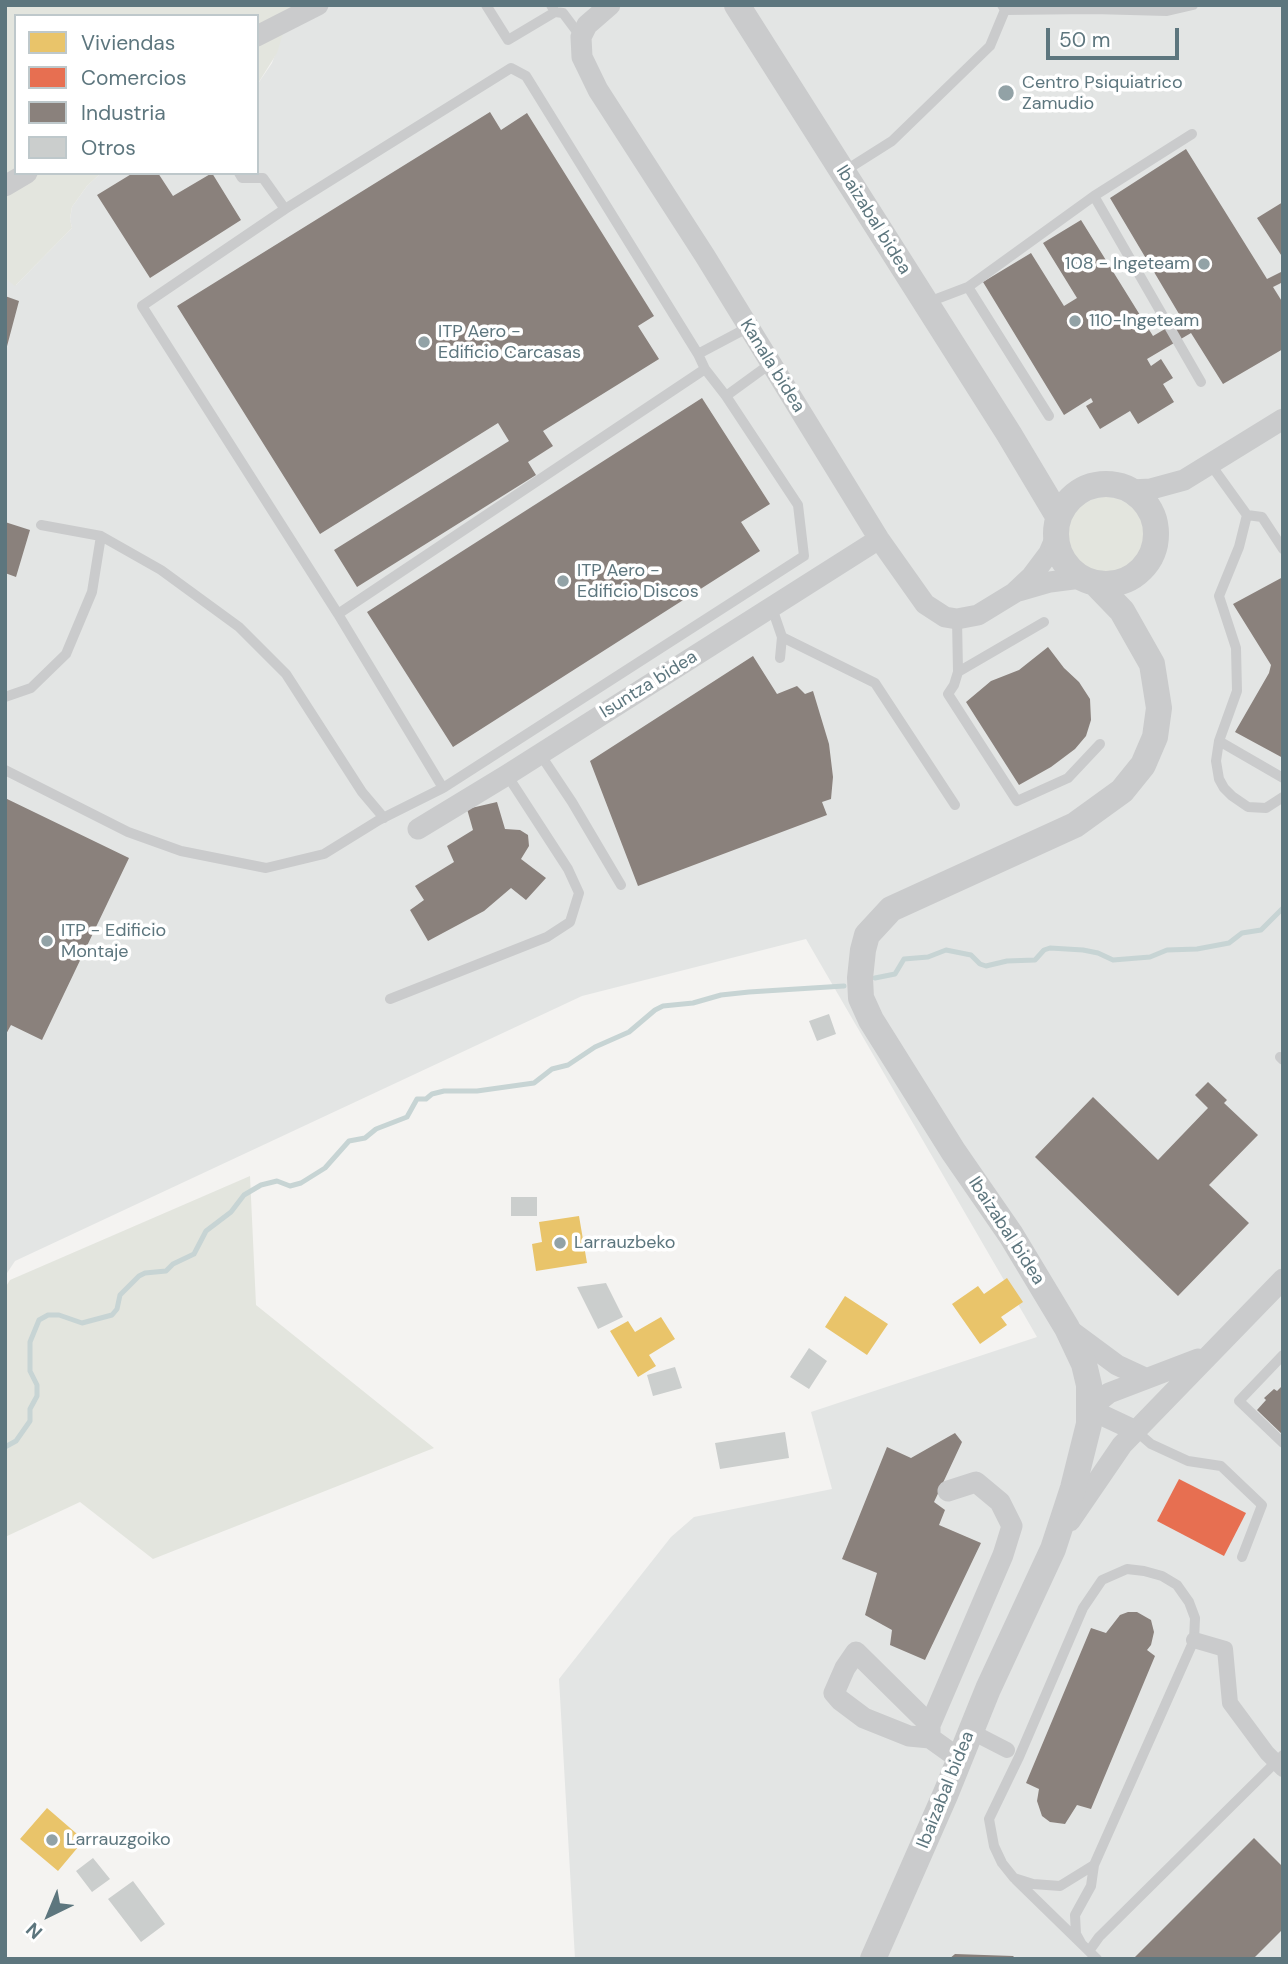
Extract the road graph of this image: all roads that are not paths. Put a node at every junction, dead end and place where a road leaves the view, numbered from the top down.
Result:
1 (318, 5) edge
2 (486, 5) edge
3 (610, 5) edge
4 (737, 5) edge
5 (1193, 5) edge
6 (1003, 7) edge
7 (553, 9) edge
8 (259, 35) edge
9 (581, 37) junction
10 (1192, 134) dead end
11 (843, 172) junction
12 (24, 175) edge
13 (240, 175) edge
14 (5, 187) edge
15 (1094, 196) junction
16 (285, 209) junction
17 (968, 287) junction
18 (926, 303) junction
19 (749, 327) junction
20 (698, 354) junction
21 (770, 364) junction
22 (705, 369) junction
23 (1201, 382) dead end
24 (726, 396) junction
25 (1049, 416) dead end
26 (1283, 419) edge
27 (1211, 464) junction
28 (1130, 490) junction
29 (1247, 515) junction
30 (41, 525) dead end
31 (1057, 528) junction
32 (101, 536) junction
33 (879, 539) junction
34 (1283, 549) edge
35 (1142, 569) junction
36 (1088, 581) junction
37 (1014, 593) junction
38 (772, 608) junction
39 (338, 614) junction
40 (957, 619) junction
41 (1044, 622) dead end
42 (782, 637) junction
43 (1143, 645) junction
44 (780, 658) dead end
45 (958, 672) junction
46 (5, 697) edge
47 (1219, 741) junction
48 (1100, 744) dead end
49 (540, 754) junction
50 (5, 770) edge
51 (507, 775) junction
52 (1283, 778) edge
53 (443, 788) junction
54 (1283, 797) edge
55 (955, 805) dead end
56 (384, 818) junction
57 (418, 829) dead end
58 (621, 885) dead end
59 (390, 999) dead end
60 (1283, 1279) edge
61 (1067, 1328) junction
62 (1207, 1355) junction
63 (1283, 1355) edge
64 (1144, 1378) junction
65 (1089, 1409) junction
66 (1136, 1431) junction
67 (1283, 1444) edge
68 (948, 1491) dead end
69 (1052, 1549) junction
70 (1242, 1558) dead end
71 (1194, 1640) junction
72 (970, 1731) junction
73 (1007, 1750) dead end
74 (958, 1758) junction
75 (1280, 1762) edge
76 (1094, 1865) junction
77 (1014, 1878) junction
78 (1089, 1951) edge
79 (873, 1959) edge

1 - 8 street
2 - 7 lane
3 - 9 street
4 - 11 street, Ibaizabal bidea
5 - 6 lane
6 - 11 lane
7 - 9 lane
9 - 19 street, Kanala bidea
10 - 15 lane
11 - 18 street, Ibaizabal bidea
12 - 14 street
13 - 16 lane
15 - 17 lane
15 - 23 lane
16 - 20 lane
16 - 39 lane
17 - 18 lane
17 - 25 lane
18 - 31 street, Ibaizabal bidea
19 - 20 lane
19 - 21 street, Kanala bidea
20 - 22 lane
21 - 24 lane
21 - 33 street, Kanala bidea
22 - 24 lane
22 - 39 lane
24 - 53 lane
26 - 27 street
27 - 28 street
27 - 29 lane
28 - 31 street
28 - 35 street
29 - 34 lane
29 - 47 lane
30 - 32 lane
31 - 36 street
31 - 37 street
32 - 46 lane
32 - 56 lane
33 - 38 street, Isuntza bidea
33 - 40 street, Kanala bidea
35 - 36 street
35 - 43 street, Ibaizabal bidea
36 - 37 street
36 - 43 street, Ibaizabal bidea
37 - 40 street
38 - 42 lane
38 - 49 street, Isuntza bidea
39 - 53 lane
40 - 45 lane
41 - 45 lane
42 - 44 lane
42 - 55 lane
43 - 61 street, Ibaizabal bidea
45 - 48 lane
47 - 52 lane
47 - 54 lane
49 - 51 street, Isuntza bidea
49 - 58 lane
50 - 56 lane
51 - 57 street, Isuntza bidea
51 - 59 lane
53 - 56 lane
60 - 62 street
61 - 64 street
61 - 65 street, Ibaizabal bidea
62 - 64 street
62 - 66 street
63 - 67 lane
64 - 65 street
65 - 66 street
65 - 69 street, Ibaizabal bidea
66 - 69 street
66 - 70 lane
68 - 74 street
69 - 72 street, Ibaizabal bidea
71 - 75 street
71 - 76 lane
71 - 77 lane
72 - 73 street
72 - 74 street, Ibaizabal bidea
74 - 79 street, Ibaizabal bidea
75 - 78 lane
76 - 77 lane
76 - 78 lane
77 - 78 lane

